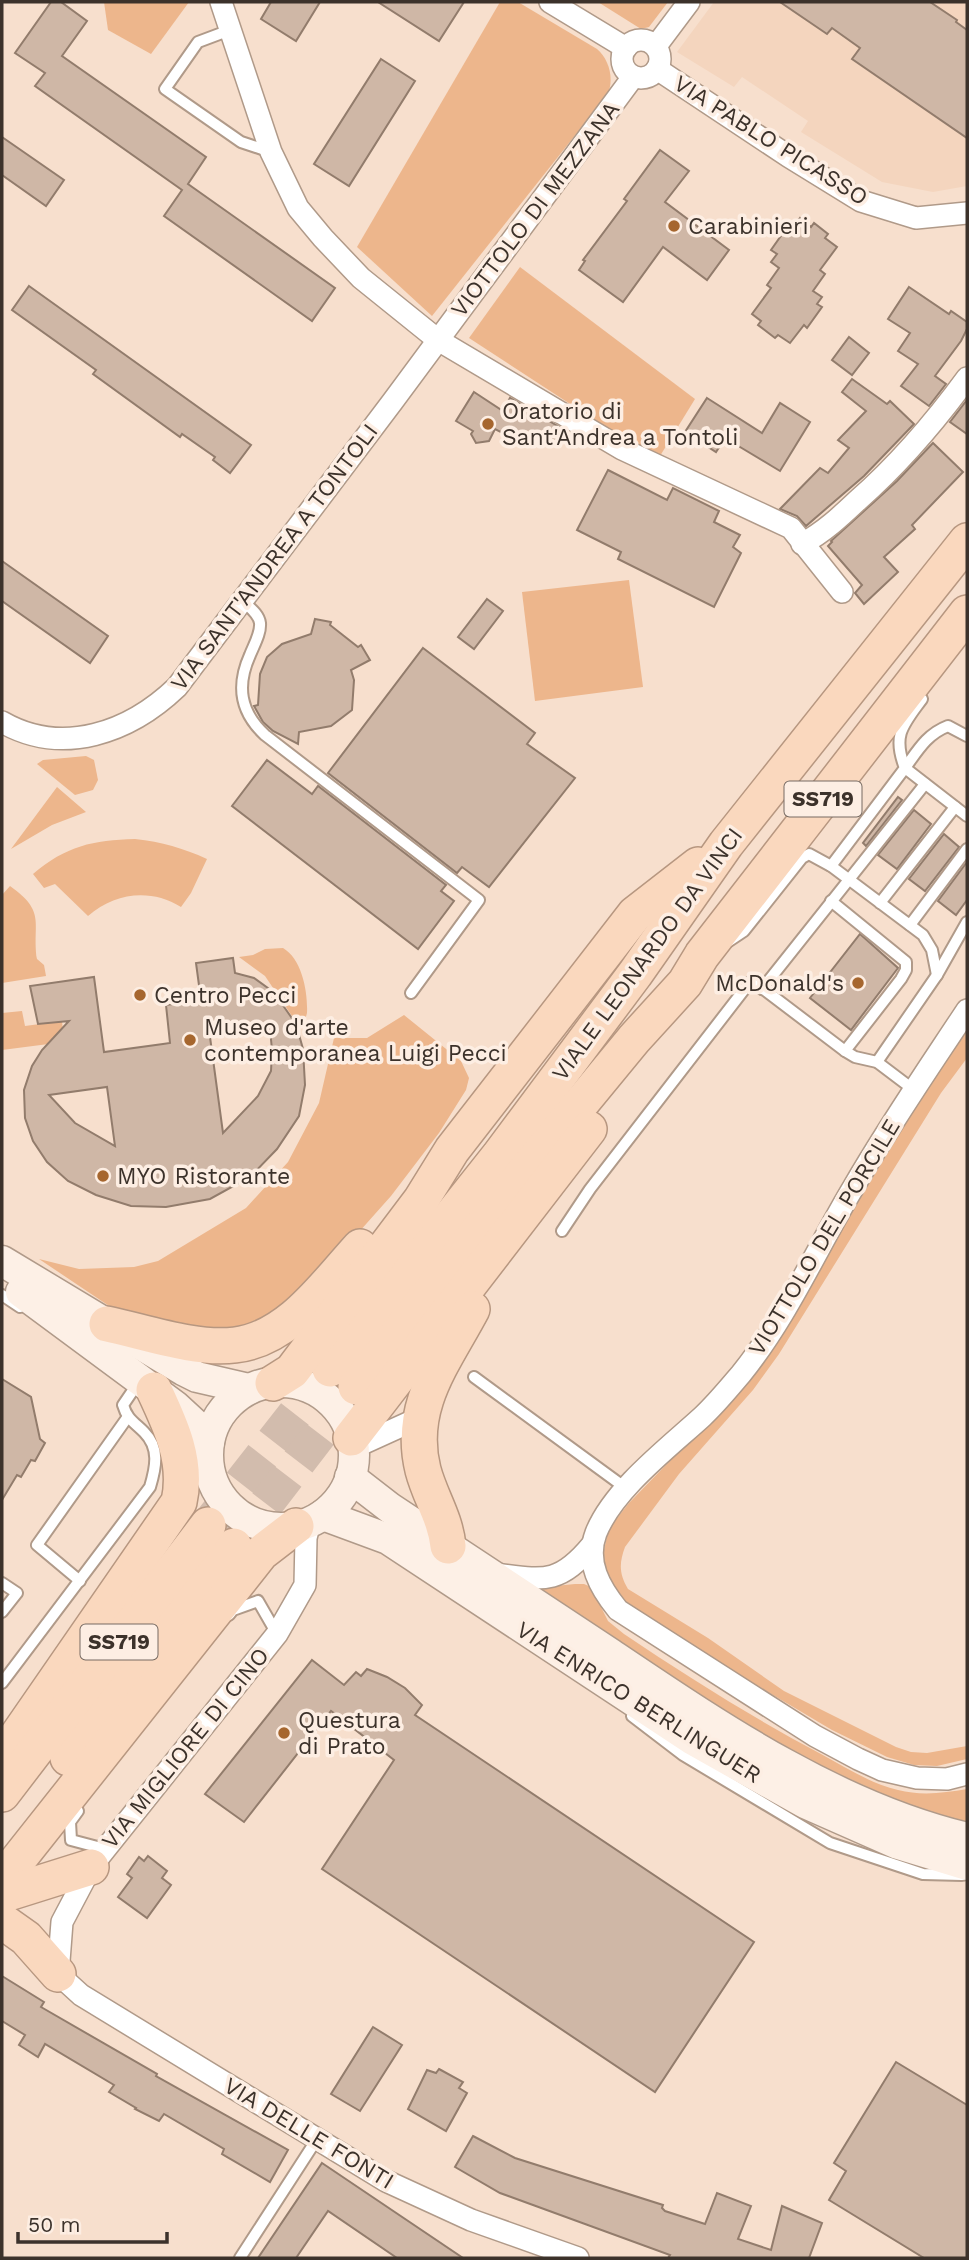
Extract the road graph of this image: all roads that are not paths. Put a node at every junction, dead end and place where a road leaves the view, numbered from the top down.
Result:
1 (221, 2) edge
2 (550, 2) edge
3 (689, 2) edge
4 (230, 30) junction
5 (656, 46) junction
6 (626, 48) junction
7 (657, 69) junction
8 (633, 77) junction
9 (271, 152) junction
10 (967, 213) edge
11 (438, 340) junction
12 (967, 377) edge
13 (967, 541) edge
14 (802, 544) junction
15 (842, 592) dead end
16 (243, 601) junction
17 (965, 616) edge
18 (952, 654) dead end
19 (932, 685) dead end
20 (2, 722) edge
21 (967, 736) edge
22 (905, 768) junction
23 (925, 784) junction
24 (955, 807) junction
25 (967, 816) edge
26 (726, 844) junction
27 (967, 849) edge
28 (831, 866) junction
29 (848, 879) junction
30 (831, 901) junction
31 (880, 903) junction
32 (967, 922) edge
33 (910, 925) junction
34 (962, 936) edge
35 (694, 969) junction
36 (937, 975) junction
37 (762, 989) junction
38 (411, 993) dead end
39 (967, 1010) edge
40 (845, 1051) junction
41 (877, 1062) junction
42 (914, 1090) junction
43 (450, 1154) junction
44 (569, 1155) junction
45 (562, 1231) dead end
46 (2, 1261) edge
47 (2, 1278) edge
48 (2, 1295) edge
49 (107, 1324) junction
50 (474, 1377) dead end
51 (148, 1385) junction
52 (261, 1386) junction
53 (127, 1418) junction
54 (419, 1418) junction
55 (352, 1443) junction
56 (210, 1458) junction
57 (351, 1477) junction
58 (627, 1489) junction
59 (310, 1521) junction
60 (161, 1531) junction
61 (593, 1545) junction
62 (448, 1546) junction
63 (491, 1574) junction
64 (80, 1581) junction
65 (2, 1583) edge
66 (3, 1609) edge
67 (225, 1621) dead end
68 (277, 1634) junction
69 (547, 1645) junction
70 (2, 1684) edge
71 (2, 1758) edge
72 (967, 1774) edge
73 (2, 1794) edge
74 (86, 1801) dead end
75 (967, 1838) edge
76 (2, 1847) edge
77 (98, 1858) junction
78 (967, 1865) edge
79 (967, 1875) edge
80 (2, 1880) edge
81 (2, 1895) edge
82 (2, 1921) edge
83 (58, 1974) junction
84 (317, 2140) junction
85 (240, 2258) edge
86 (578, 2258) edge

1 - 4 street
2 - 6 street
3 - 5 street
4 - 9 street
4 - 9 lane
5 - 6 street
5 - 7 street
6 - 8 street, VIOTTOLO DI MEZZANA
7 - 8 street, VIOTTOLO DI MEZZANA
7 - 10 street, VIA PABLO PICASSO
8 - 11 street, VIOTTOLO DI MEZZANA
9 - 11 street
11 - 14 street
11 - 16 street, VIA SANT'ANDREA A TONTOLI
12 - 14 street
13 - 26 highway, VIALE LEONARDO DA VINCI / SS719
14 - 15 street
16 - 20 street, VIA SANT'ANDREA A TONTOLI
16 - 38 lane
17 - 18 lane
17 - 35 highway, VIALE LEONARDO DA VINCI / SS719
19 - 22 lane
21 - 22 lane
22 - 23 lane
22 - 28 lane
23 - 24 lane
23 - 29 lane
24 - 25 lane
24 - 31 lane
26 - 35 highway, VIALE LEONARDO DA VINCI / SS719
26 - 43 highway
27 - 33 lane
28 - 29 lane
28 - 35 lane
29 - 30 lane
29 - 31 lane
30 - 37 lane
30 - 40 lane
31 - 33 lane
32 - 34 lane
33 - 36 lane
34 - 36 lane
35 - 44 highway
36 - 41 lane
37 - 40 lane
37 - 45 lane
39 - 42 street, VIOTTOLO DEL PORCILE
40 - 41 lane
41 - 42 lane
42 - 58 street, VIOTTOLO DEL PORCILE
43 - 49 highway
43 - 52 highway
44 - 54 highway
44 - 55 highway
46 - 49 main road
47 - 51 main road
48 - 51 lane
49 - 52 main road
50 - 58 lane
51 - 53 lane
51 - 56 main road
51 - 60 highway
52 - 55 main road
52 - 56 main road
53 - 64 lane
53 - 64 lane
54 - 55 street
54 - 62 highway
55 - 57 main road
56 - 59 main road
56 - 60 highway
57 - 59 main road
57 - 62 main road, VIA ENRICO BERLINGUER
58 - 61 street, VIOTTOLO DEL PORCILE
59 - 68 street, VIA MIGLIORE DI CINO
59 - 69 main road, VIA ENRICO BERLINGUER
59 - 80 highway
60 - 71 highway
61 - 63 street
61 - 72 street
62 - 63 main road, VIA ENRICO BERLINGUER
63 - 75 main road, VIA ENRICO BERLINGUER
64 - 70 lane
65 - 66 lane
67 - 68 lane
68 - 77 street, VIA MIGLIORE DI CINO
69 - 78 main road, VIA ENRICO BERLINGUER
69 - 79 lane
73 - 76 highway, SS719
74 - 77 lane
77 - 81 highway
77 - 83 street, VIA MIGLIORE DI CINO
82 - 83 highway
83 - 84 street, VIA DELLE FONTI
84 - 85 lane
84 - 86 street, VIA DELLE FONTI

